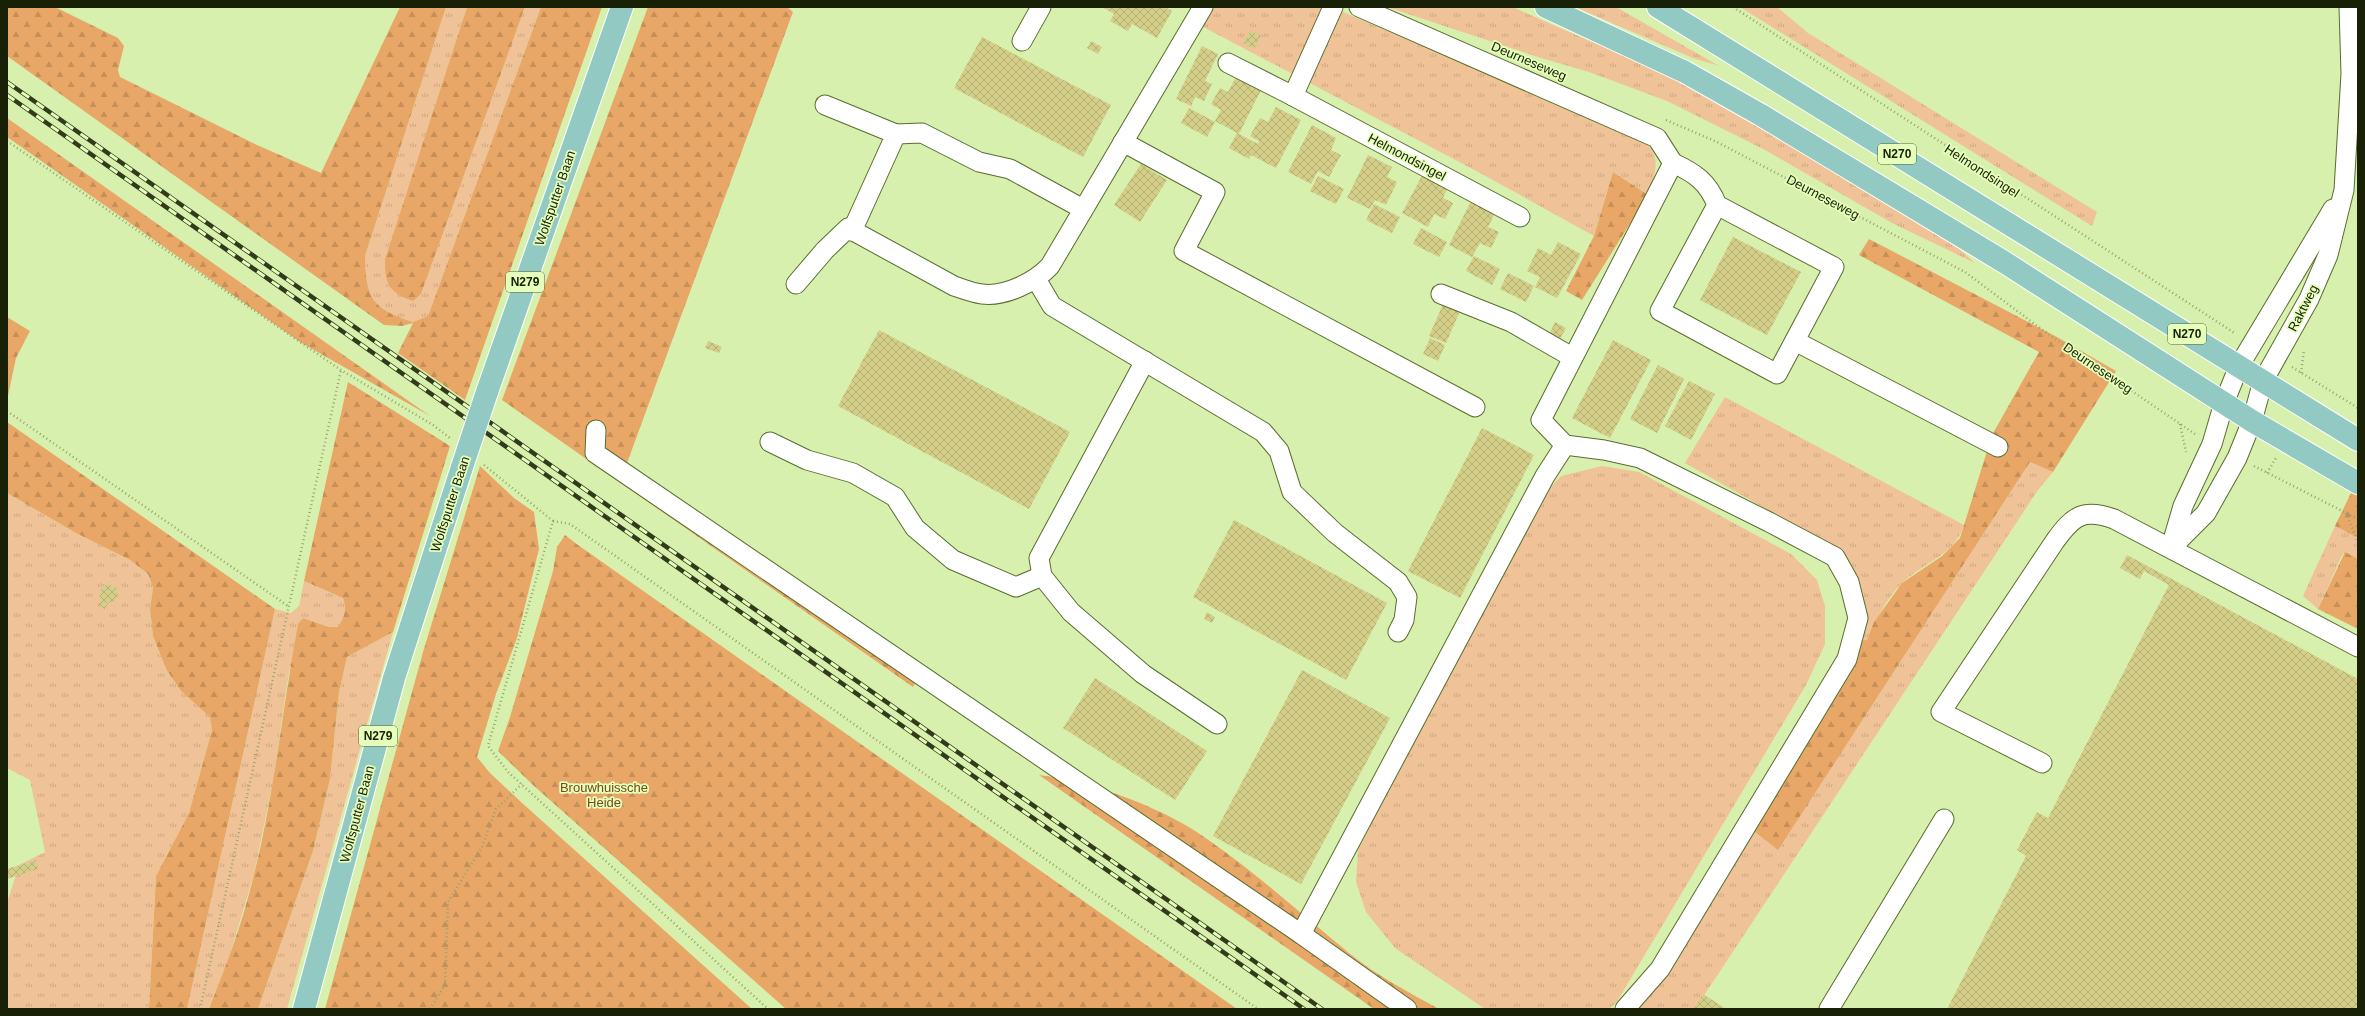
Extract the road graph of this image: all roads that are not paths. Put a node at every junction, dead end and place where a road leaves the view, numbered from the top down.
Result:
1 (622, 7) edge
2 (1041, 7) edge
3 (1203, 7) edge
4 (1332, 7) edge
5 (1359, 7) edge
6 (1546, 7) edge
7 (1658, 7) edge
8 (2348, 7) edge
9 (1022, 41) dead end
10 (1228, 63) dead end
11 (1293, 96) junction
12 (825, 105) dead end
13 (896, 134) junction
14 (1123, 142) junction
15 (1673, 163) junction
16 (2344, 190) junction
17 (1717, 205) junction
18 (1083, 209) junction
19 (1520, 217) dead end
20 (852, 231) junction
21 (1036, 279) junction
22 (796, 284) dead end
23 (1441, 294) dead end
24 (1795, 341) junction
25 (1572, 357) junction
26 (1145, 361) junction
27 (2239, 366) junction
28 (2263, 381) junction
29 (2224, 403) junction
30 (1475, 406) dead end
31 (2252, 421) junction
32 (596, 430) dead end
33 (2358, 440) edge
34 (770, 442) dead end
35 (1565, 445) junction
36 (1998, 447) dead end
37 (2358, 483) edge
38 (2171, 548) junction
39 (1042, 576) junction
40 (1398, 632) dead end
41 (2358, 647) edge
42 (1217, 724) dead end
43 (2042, 763) dead end
44 (1944, 819) dead end
45 (1301, 934) junction
46 (304, 1009) edge
47 (1407, 1009) edge
48 (1625, 1009) edge
49 (1829, 1009) edge

1 - 46 main road, Wolfsputter Baan / N279, bridge
2 - 9 street
3 - 14 street
4 - 11 street
5 - 15 street, Deurneseweg
6 - 29 main road, N270
7 - 27 main road, N270
8 - 16 street, Raktweg
10 - 11 street, Helmondsingel
11 - 19 street, Helmondsingel
12 - 13 street
13 - 18 street
13 - 20 street
14 - 18 street
14 - 30 street
15 - 17 street
15 - 25 street
16 - 27 street, Raktweg
16 - 28 street, Raktweg
17 - 24 street
17 - 24 street
18 - 21 street
20 - 21 street
20 - 22 street
21 - 26 street
23 - 25 street
24 - 36 street
25 - 35 street
26 - 39 street
26 - 40 street
27 - 28 main road, N270
27 - 29 street, Raktweg
28 - 31 street, Raktweg
28 - 33 main road, N270
29 - 31 main road, N270
29 - 38 street
31 - 37 main road, N270
31 - 38 street
32 - 45 street
34 - 39 street
35 - 45 street
35 - 48 street
38 - 41 street
38 - 43 street
39 - 42 street
44 - 49 street
45 - 47 street

